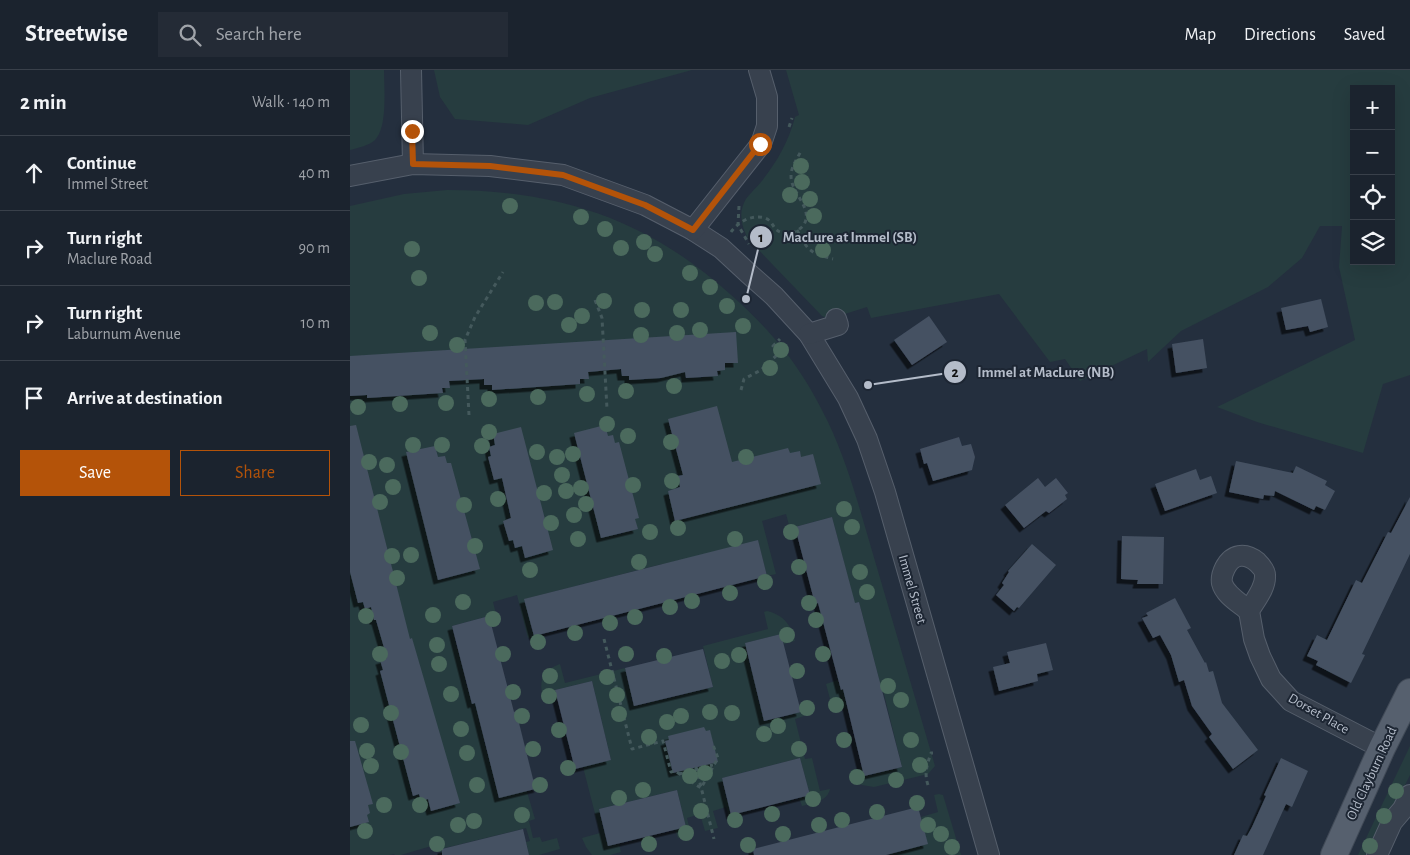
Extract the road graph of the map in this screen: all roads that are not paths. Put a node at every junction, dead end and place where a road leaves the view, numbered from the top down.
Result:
1 (411, 70) edge
2 (760, 70) edge
3 (413, 164) junction
4 (350, 176) edge
5 (693, 230) junction
6 (836, 319) dead end
7 (809, 334) junction
8 (1249, 610) dead end
9 (1410, 692) edge
10 (1382, 748) junction
11 (1410, 794) edge
12 (990, 855) edge
13 (1334, 855) edge
14 (1377, 855) edge

1 - 3 street
2 - 5 street
3 - 4 street, Immel Street
3 - 5 street, Immel Street
5 - 7 street, Immel Street
6 - 7 street
7 - 12 street, Immel Street
8 - 10 street, Dorset Place
9 - 10 main road, Old Clayburn Road
10 - 13 main road, Old Clayburn Road
11 - 14 street

